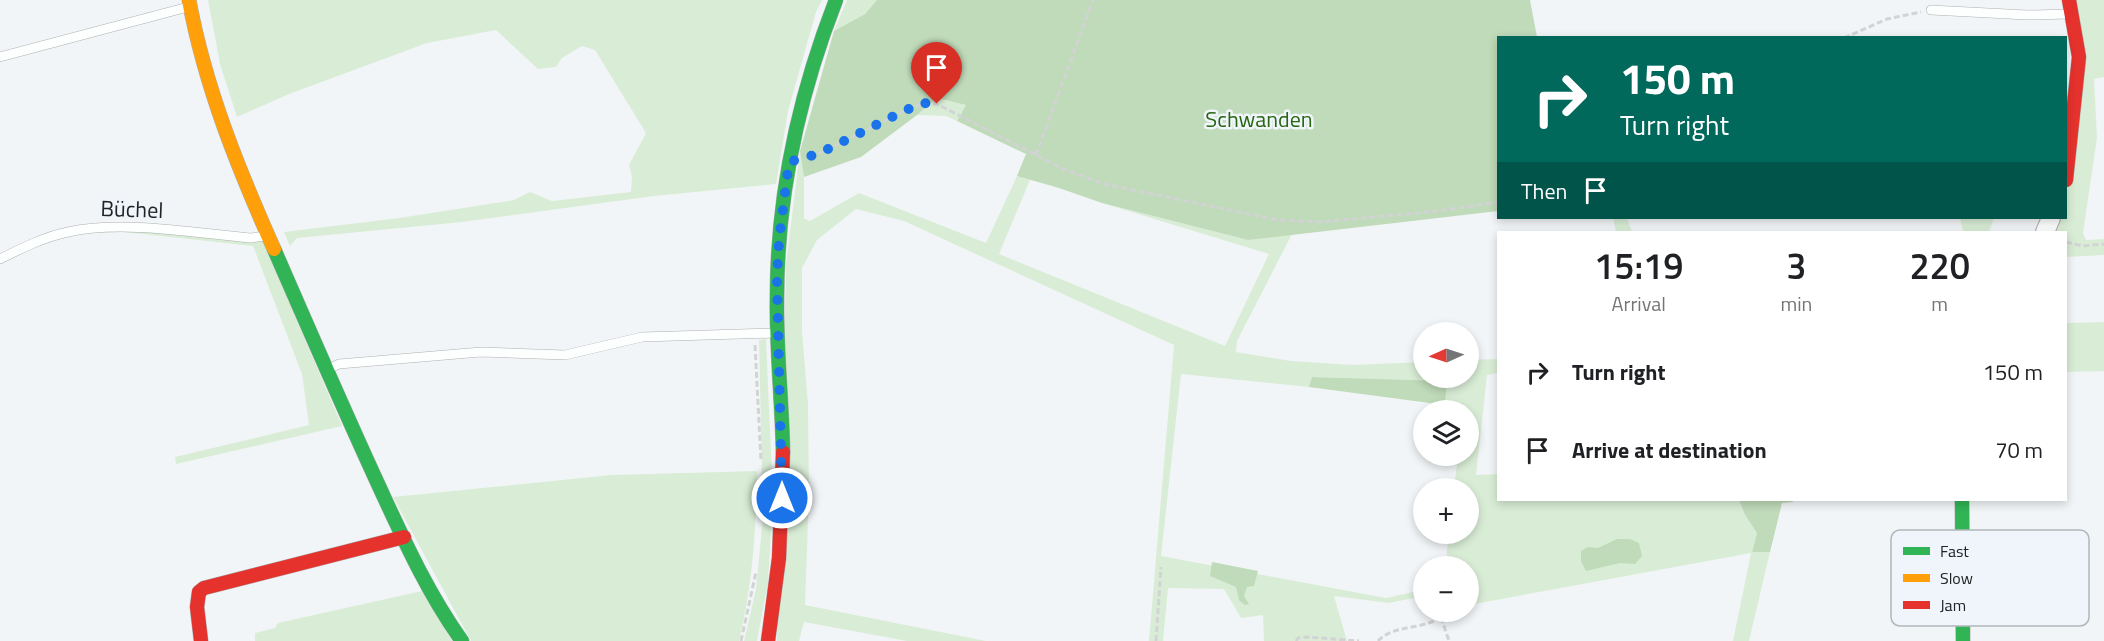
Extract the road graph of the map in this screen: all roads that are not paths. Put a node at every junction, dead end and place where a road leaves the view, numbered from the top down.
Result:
1 (836, 0) edge
2 (189, 3) edge
3 (2070, 7) edge
4 (1931, 10) road end
5 (0, 57) edge
6 (2067, 172) edge
7 (267, 235) junction
8 (0, 259) edge
9 (777, 332) junction
10 (325, 370) junction
11 (1962, 501) edge
12 (1962, 530) edge
13 (404, 537) junction
14 (1963, 626) edge
15 (201, 641) edge
16 (462, 641) edge
17 (768, 641) edge
18 (1963, 641) edge

1 - 9 main road
2 - 5 lane
2 - 7 main road
3 - 4 lane
3 - 6 main road
7 - 8 lane, Büchel
7 - 10 main road
9 - 10 lane
9 - 17 main road
10 - 13 main road
11 - 12 main road
13 - 15 main road
13 - 16 main road
14 - 18 main road

